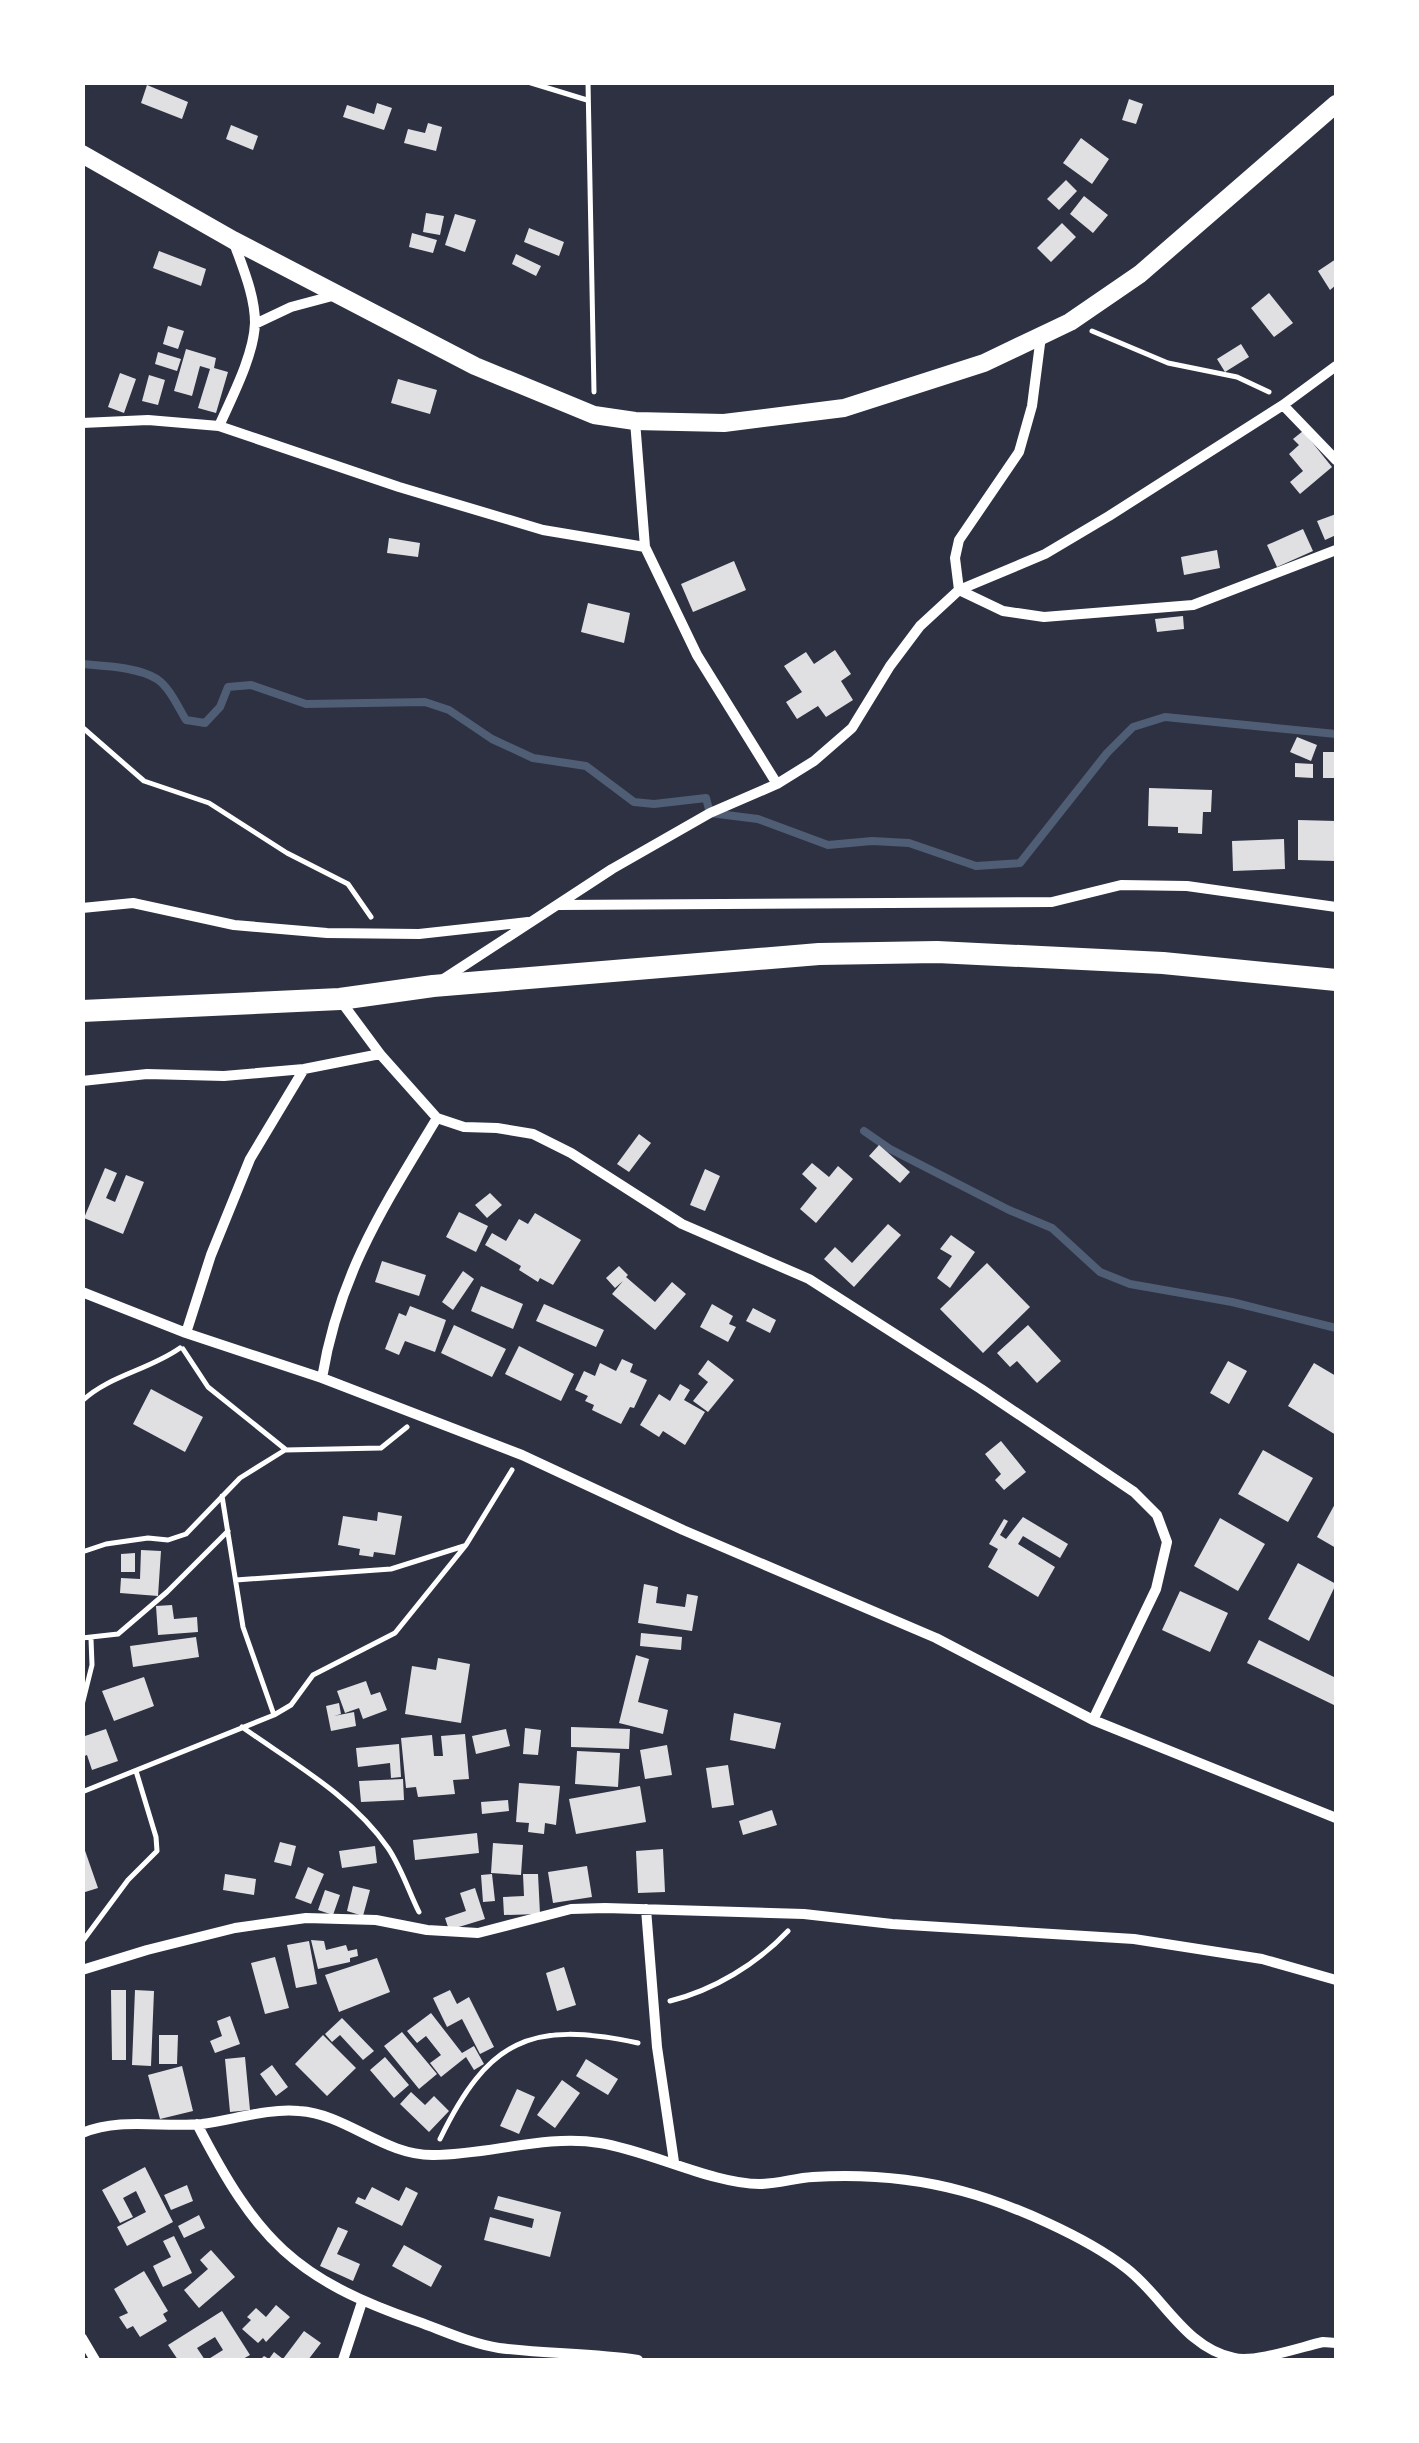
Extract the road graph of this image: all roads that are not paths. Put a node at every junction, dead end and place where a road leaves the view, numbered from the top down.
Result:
1 (1336, 104) edge
2 (82, 154) edge
3 (232, 240) junction
4 (337, 294) junction
5 (255, 324) junction
6 (1041, 336) junction
7 (1336, 366) edge
8 (1283, 405) junction
9 (634, 421) junction
10 (82, 423) edge
11 (219, 426) junction
12 (1336, 460) edge
13 (645, 546) junction
14 (1336, 550) edge
15 (959, 590) junction
16 (777, 784) junction
17 (557, 904) junction
18 (1336, 907) edge
19 (82, 908) edge
20 (531, 922) junction
21 (1336, 980) edge
22 (432, 986) junction
23 (340, 999) junction
24 (82, 1011) edge
25 (380, 1054) junction
26 (304, 1069) junction
27 (82, 1081) edge
28 (437, 1118) junction
29 (82, 1292) edge
30 (186, 1333) junction
31 (322, 1378) junction
32 (1093, 1720) junction
33 (1336, 1818) edge
34 (646, 1909) junction
35 (82, 1970) edge
36 (1336, 1980) edge
37 (197, 2124) junction
38 (82, 2134) edge
39 (674, 2162) junction
40 (362, 2302) junction
41 (82, 2338) edge
42 (1336, 2343) edge
43 (95, 2360) edge
44 (343, 2360) edge
45 (638, 2360) edge

1 - 6 street
2 - 3 street
3 - 4 street
3 - 5 street
4 - 5 street
4 - 9 street
5 - 11 street
6 - 9 street
6 - 15 street
7 - 8 street
8 - 12 street
8 - 15 street
9 - 13 street
10 - 11 street
11 - 13 street
13 - 16 street
14 - 15 street
15 - 16 street
16 - 17 street
17 - 18 street
17 - 20 street
19 - 20 street
20 - 22 street
21 - 22 highway
22 - 23 highway
23 - 24 highway
23 - 25 street
25 - 26 street
25 - 28 street
26 - 27 street
26 - 30 street
28 - 31 street
28 - 32 street
29 - 30 street
30 - 31 street
31 - 32 street
32 - 33 street
34 - 35 street
34 - 36 street
34 - 39 street
37 - 38 street
37 - 39 street
37 - 40 street
39 - 42 street
40 - 44 street
40 - 45 street
41 - 43 street

